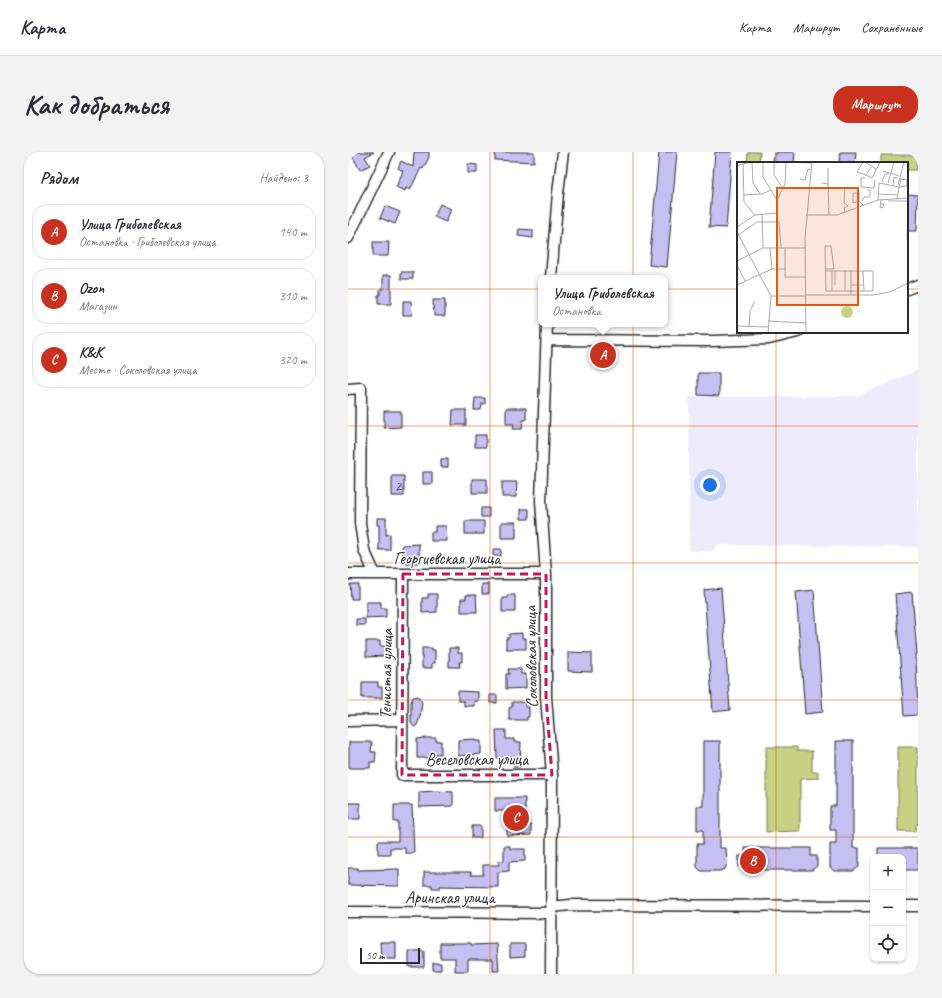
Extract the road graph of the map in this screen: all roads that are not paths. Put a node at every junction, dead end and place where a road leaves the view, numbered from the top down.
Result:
1 (389, 152) edge
2 (564, 152) edge
3 (348, 238) edge
4 (551, 275) edge
5 (918, 285) edge
6 (908, 289) edge
7 (547, 327) edge
8 (794, 333) edge
9 (546, 340) junction
10 (348, 389) edge
11 (348, 574) edge
12 (375, 574) junction
13 (404, 574) junction
14 (546, 574) junction
15 (402, 720) junction
16 (348, 721) edge
17 (402, 775) joint
18 (552, 775) junction
19 (870, 906) edge
20 (906, 906) edge
21 (918, 906) edge
22 (552, 910) junction
23 (348, 912) edge
24 (551, 974) edge

1 - 3 street
2 - 4 street
5 - 6 street
7 - 9 street, Соколовская улица
8 - 9 street
9 - 14 street, Соколовская улица
10 - 12 street
11 - 12 street, Георгиевская улица
12 - 13 street, Георгиевская улица
13 - 14 street, Георгиевская улица
13 - 15 street, Тенистая улица
14 - 18 street, Соколовская улица
15 - 16 street
15 - 17 street, Тенистая улица
17 - 18 street, Веселовская улица
18 - 22 street, Соколовская улица
19 - 22 street, Аринская улица
20 - 21 street
22 - 23 street, Аринская улица
22 - 24 street, Соколовская улица

